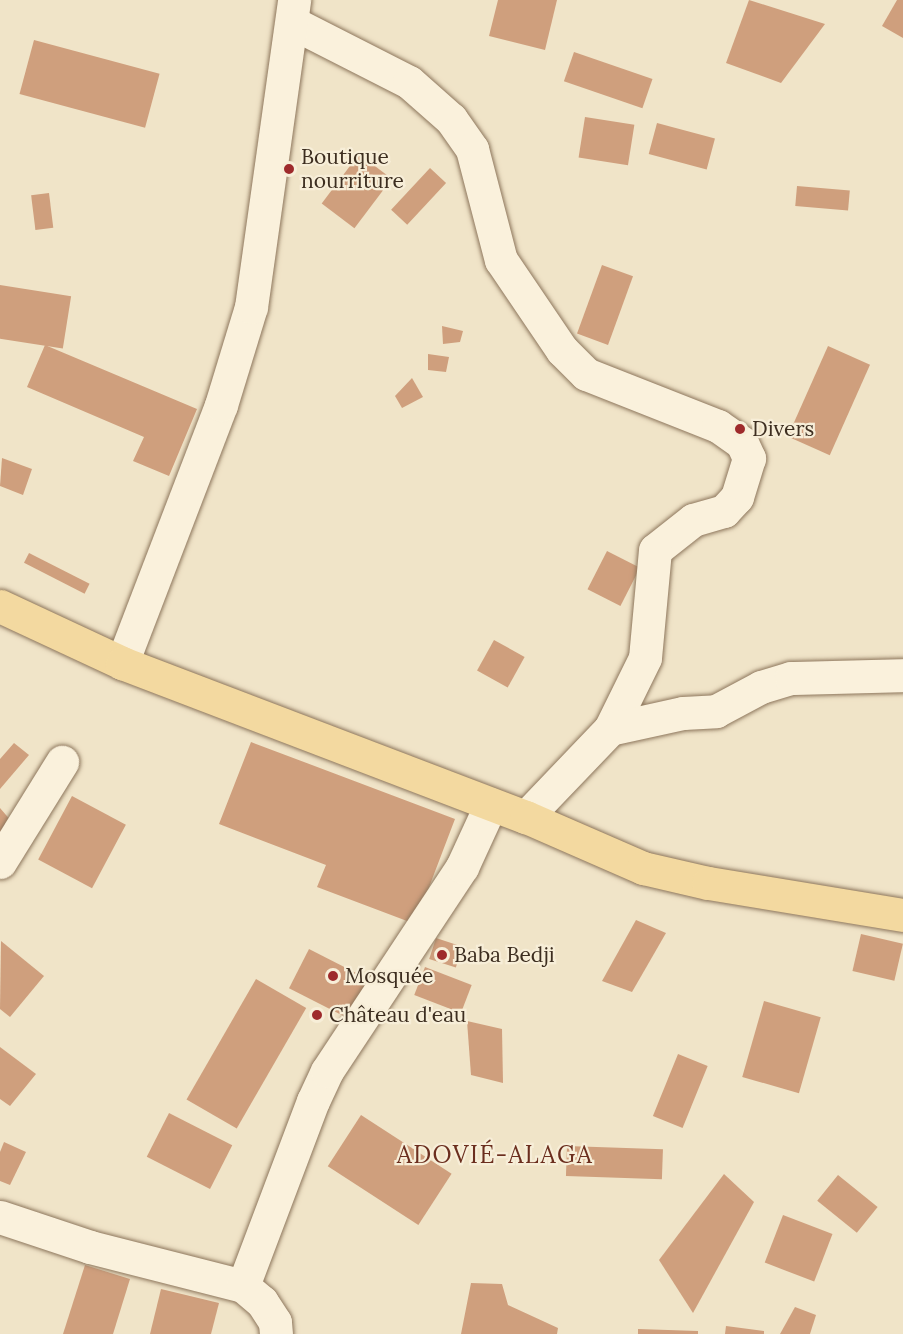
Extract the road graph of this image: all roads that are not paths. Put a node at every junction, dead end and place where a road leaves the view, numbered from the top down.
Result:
1 (294, 12) edge
2 (0, 606) edge
3 (122, 663) junction
4 (903, 675) edge
5 (610, 729) junction
6 (62, 762) dead end
7 (491, 804) junction
8 (526, 817) junction
9 (0, 862) edge
10 (903, 915) edge
11 (0, 1217) edge
12 (243, 1286) junction
13 (276, 1334) edge

1 - 3 street
1 - 5 street
2 - 3 main road
3 - 7 main road
4 - 5 street
5 - 8 street
6 - 9 street
7 - 8 main road
7 - 12 street
8 - 10 main road
11 - 12 street
12 - 13 street

